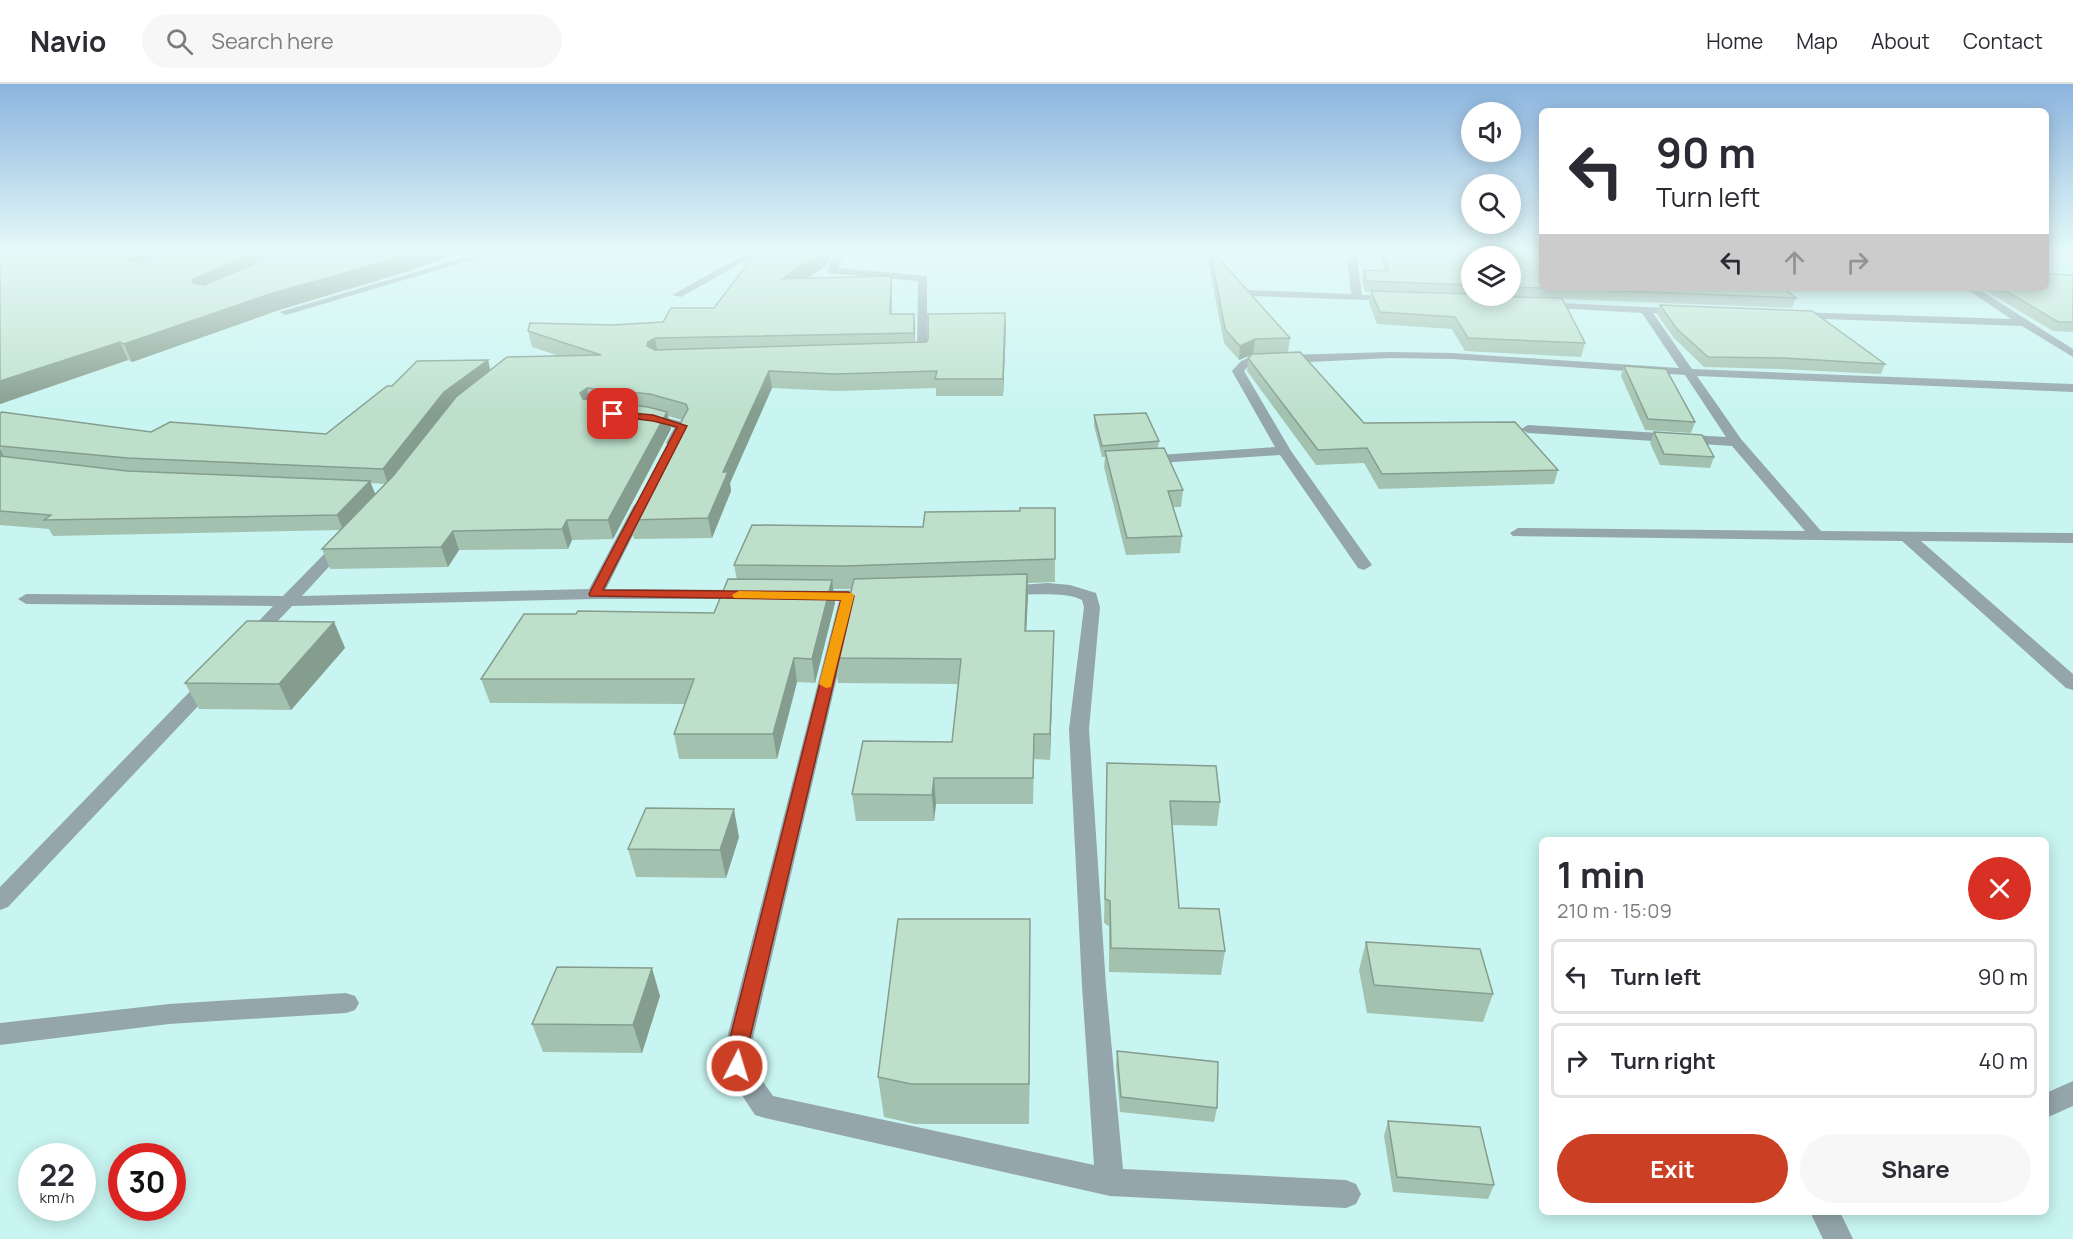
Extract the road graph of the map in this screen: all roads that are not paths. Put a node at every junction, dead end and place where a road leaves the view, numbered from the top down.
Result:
1 (313, 304) edge
2 (923, 304) edge
3 (1995, 304) edge
4 (1531, 305) edge
5 (1646, 310) junction
6 (285, 312) edge
7 (1693, 312) edge
8 (1788, 315) edge
9 (2025, 323) junction
10 (2073, 354) edge
11 (900, 355) edge
12 (1688, 372) junction
13 (2073, 388) edge
14 (633, 416) edge
15 (1528, 429) dead end
16 (1736, 442) junction
17 (1284, 451) junction
18 (666, 457) edge
19 (1130, 461) edge
20 (650, 489) edge
21 (353, 533) edge
22 (1518, 533) dead end
23 (1817, 536) junction
24 (1907, 537) junction
25 (2073, 538) edge
26 (1364, 565) dead end
27 (984, 592) edge
28 (595, 594) junction
29 (756, 595) edge
30 (893, 595) edge
31 (790, 596) edge
32 (848, 596) junction
33 (26, 599) dead end
34 (288, 601) junction
35 (239, 652) edge
36 (222, 669) edge
37 (2073, 684) edge
38 (0, 901) edge
39 (346, 1003) dead end
40 (0, 1034) edge
41 (2073, 1093) edge
42 (2049, 1105) edge
43 (1110, 1182) junction
44 (1346, 1194) dead end
45 (1826, 1215) edge
46 (1838, 1239) edge

1 - 6 street
2 - 11 street
3 - 9 street
4 - 5 street
5 - 7 street
5 - 12 street
8 - 9 street
9 - 10 street
12 - 13 street
12 - 16 street
12 - 17 street
14 - 18 street
15 - 16 street
16 - 23 street
17 - 19 street
17 - 26 street
20 - 28 street
21 - 34 street
22 - 23 street
23 - 24 street
24 - 25 street
24 - 37 street
27 - 43 street
28 - 29 street
28 - 34 street
30 - 32 street
31 - 32 street
32 - 43 street
33 - 34 street
34 - 35 street
36 - 38 street
39 - 40 street
41 - 42 street
43 - 44 street
45 - 46 street

